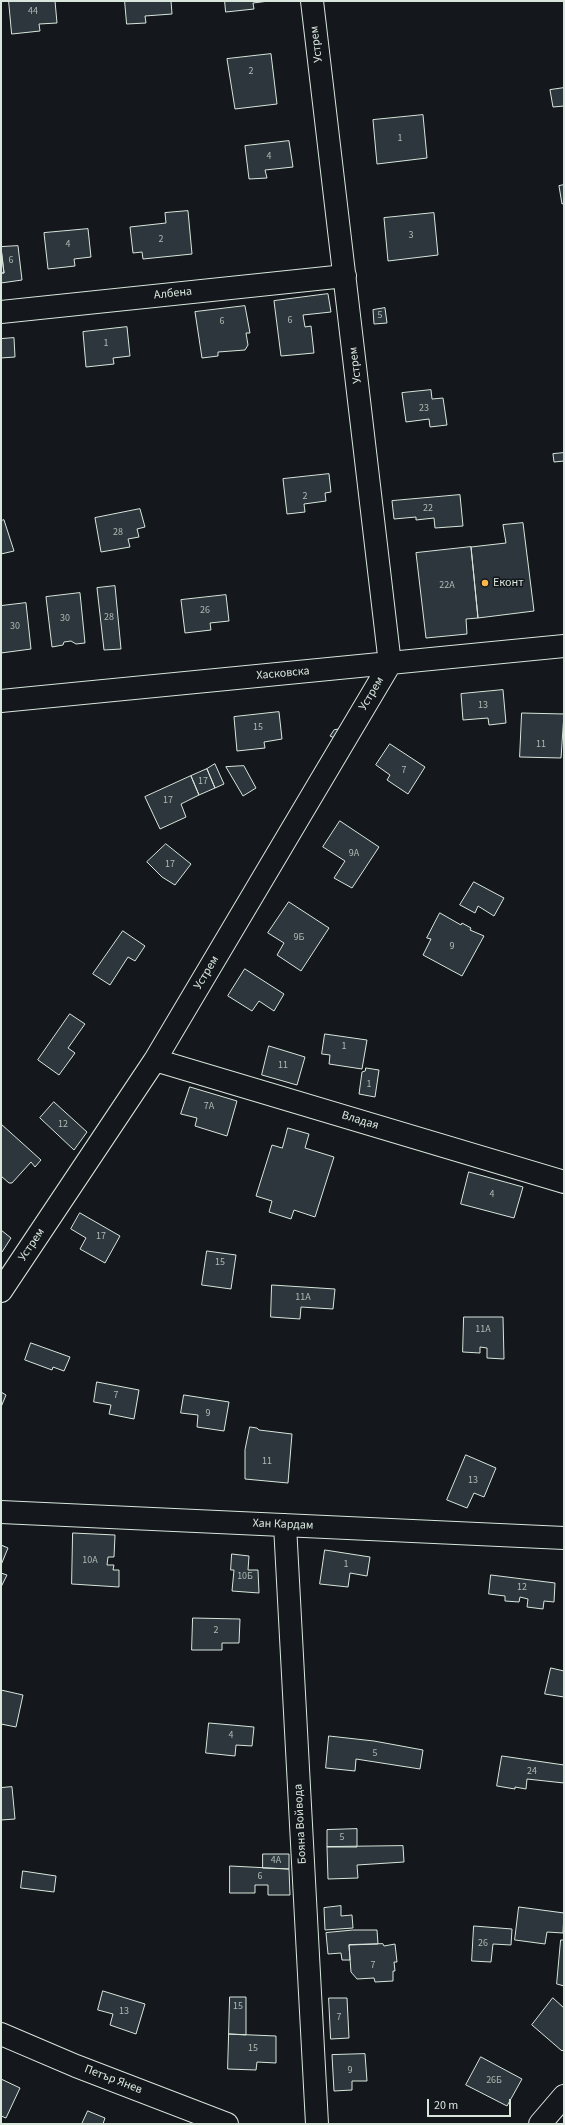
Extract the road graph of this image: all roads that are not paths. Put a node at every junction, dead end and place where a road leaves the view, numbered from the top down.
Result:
1 (312, 1) edge
2 (345, 276) junction
3 (1, 312) edge
4 (564, 646) edge
5 (390, 664) junction
6 (1, 701) edge
7 (155, 1060) junction
8 (564, 1182) edge
9 (1, 1291) edge
10 (1, 1512) edge
11 (285, 1525) junction
12 (564, 1538) edge
13 (1, 2034) edge
14 (564, 2096) edge
15 (218, 2122) edge
16 (317, 2124) edge
17 (540, 2124) edge

1 - 2 street, Устрем
2 - 3 street, Албена
2 - 5 street, Устрем
4 - 5 street, Хасковска
5 - 6 street, Хасковска
5 - 7 street, Устрем
7 - 8 street, Владая
7 - 9 street, Устрем
10 - 11 street, Хан Кардам
11 - 12 street, Хан Кардам
11 - 16 street, Бояна Войвода
13 - 15 street, Петър Янев
14 - 17 street

